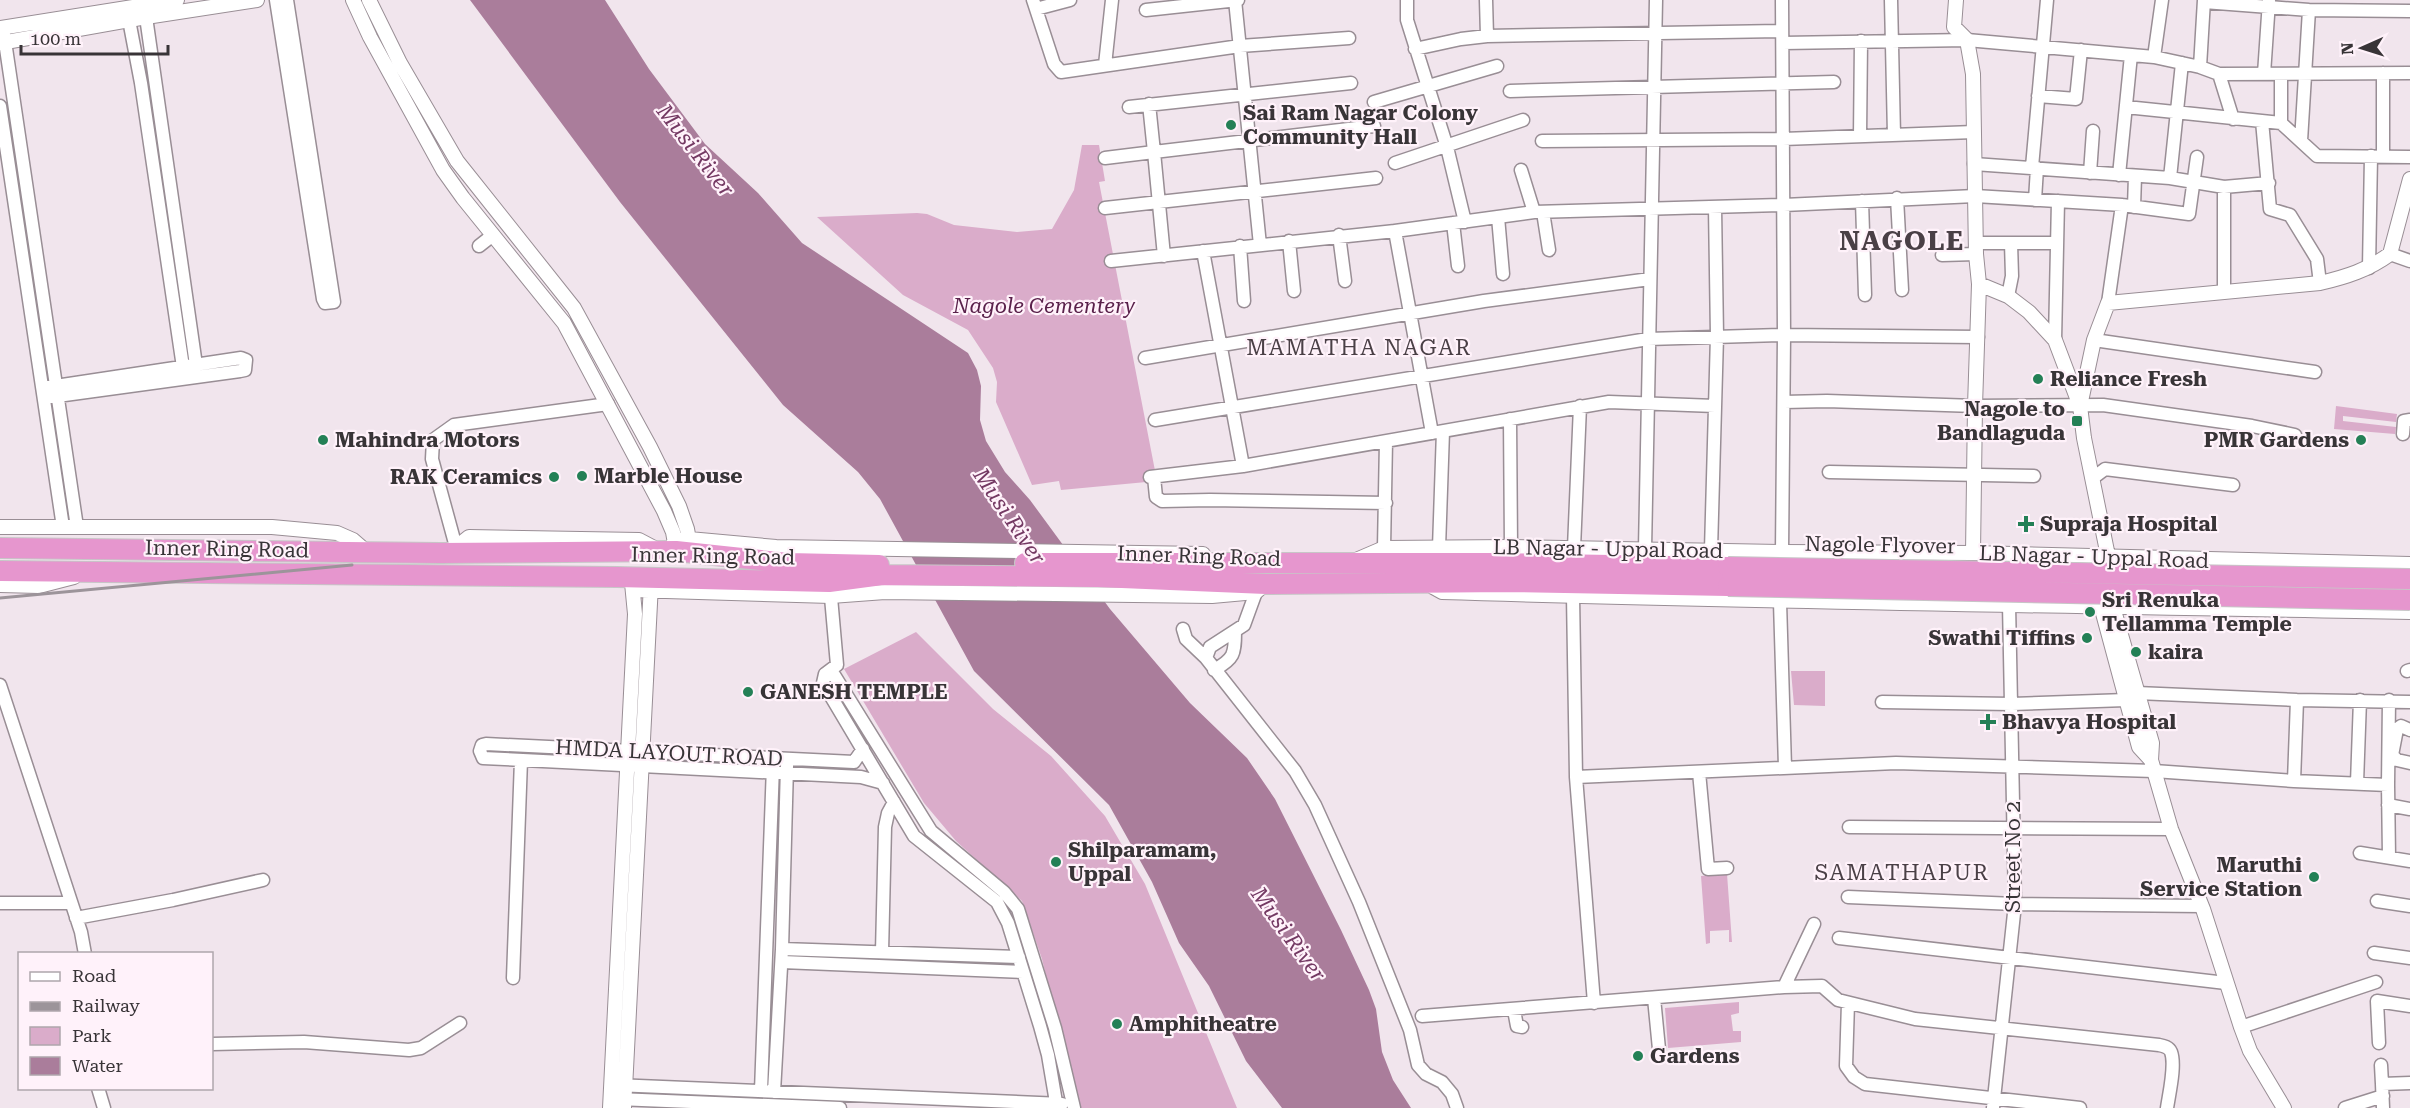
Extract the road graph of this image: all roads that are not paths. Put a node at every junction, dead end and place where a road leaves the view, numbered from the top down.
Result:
1 (177, 0) edge
2 (256, 0) edge
3 (276, 0) edge
4 (287, 0) edge
5 (353, 0) edge
6 (369, 0) edge
7 (1070, 0) edge
8 (1112, 0) edge
9 (1236, 0) edge
10 (1407, 0) edge
11 (1486, 0) edge
12 (1656, 0) edge
13 (1782, 0) edge
14 (1890, 0) edge
15 (1956, 0) edge
16 (2047, 0) edge
17 (2162, 0) edge
18 (2204, 1) edge
19 (2269, 3) edge
20 (1035, 4) edge
21 (1146, 10) dead end
22 (2309, 10) junction
23 (2410, 11) edge
24 (146, 17) junction
25 (129, 20) junction
26 (1, 28) edge
27 (1655, 34) junction
28 (1487, 36) junction
29 (1782, 37) junction
30 (1349, 38) dead end
31 (1967, 40) junction
32 (1861, 41) junction
33 (1891, 41) junction
34 (2, 43) edge
35 (1240, 46) junction
36 (2042, 47) junction
37 (1415, 49) junction
38 (2081, 50) junction
39 (2131, 55) junction
40 (2154, 57) junction
41 (2182, 63) junction
42 (1105, 65) junction
43 (1497, 66) dead end
44 (2200, 67) junction
45 (2306, 73) junction
46 (2383, 73) junction
47 (2410, 73) edge
48 (2264, 74) junction
49 (2281, 74) junction
50 (2219, 75) junction
51 (1834, 82) dead end
52 (1351, 83) dead end
53 (1783, 84) junction
54 (1655, 86) junction
55 (1427, 88) junction
56 (1510, 91) dead end
57 (1245, 94) junction
58 (2038, 96) junction
59 (1374, 102) dead end
60 (1149, 104) junction
61 (0, 106) edge
62 (1129, 107) dead end
63 (2126, 107) junction
64 (2177, 112) junction
65 (2233, 119) junction
66 (1523, 120) dead end
67 (2262, 121) junction
68 (2281, 123) junction
69 (1374, 126) dead end
70 (2092, 131) dead end
71 (1974, 132) junction
72 (1894, 135) junction
73 (1860, 136) junction
74 (1654, 139) junction
75 (1783, 139) junction
76 (1542, 141) dead end
77 (2301, 141) junction
78 (1250, 142) junction
79 (1447, 147) junction
80 (1154, 152) junction
81 (2377, 156) junction
82 (2198, 157) dead end
83 (2410, 157) edge
84 (1105, 158) dead end
85 (1395, 163) dead end
86 (1974, 164) junction
87 (2034, 167) junction
88 (1521, 170) dead end
89 (2090, 173) junction
90 (2119, 175) junction
91 (2136, 176) junction
92 (1376, 178) dead end
93 (2170, 178) junction
94 (2410, 179) edge
95 (2269, 183) junction
96 (2194, 184) junction
97 (2224, 187) junction
98 (1255, 191) junction
99 (1975, 196) junction
100 (1897, 198) junction
101 (2035, 200) junction
102 (1158, 201) junction
103 (1862, 201) junction
104 (2058, 201) junction
105 (1784, 205) junction
106 (2128, 206) junction
107 (1715, 207) junction
108 (1106, 208) dead end
109 (1652, 208) junction
110 (1539, 212) junction
111 (1498, 218) junction
112 (1459, 223) junction
113 (1395, 231) junction
114 (493, 235) junction
115 (1340, 236) junction
116 (1289, 241) junction
117 (2011, 243) junction
118 (2056, 243) junction
119 (1260, 245) junction
120 (479, 246) dead end
121 (1240, 246) junction
122 (1976, 248) junction
123 (1549, 250) dead end
124 (1203, 252) junction
125 (2390, 254) junction
126 (1942, 255) dead end
127 (1164, 256) junction
128 (1112, 261) dead end
129 (2410, 261) edge
130 (1458, 266) dead end
131 (2369, 268) junction
132 (1503, 274) dead end
133 (1650, 279) junction
134 (1345, 281) dead end
135 (2320, 283) junction
136 (1979, 284) junction
137 (1902, 290) dead end
138 (1294, 291) dead end
139 (2224, 292) junction
140 (1865, 295) dead end
141 (2008, 296) junction
142 (1244, 301) dead end
143 (2108, 303) junction
144 (1409, 314) junction
145 (1784, 335) junction
146 (1718, 336) junction
147 (1978, 337) junction
148 (1648, 339) junction
149 (2055, 340) junction
150 (2094, 340) junction
151 (1220, 344) junction
152 (1145, 358) dead end
153 (190, 366) junction
154 (2315, 372) dead end
155 (1421, 375) junction
156 (56, 391) junction
157 (43, 393) junction
158 (1646, 402) junction
159 (1784, 402) junction
160 (608, 404) junction
161 (1580, 406) junction
162 (1715, 406) junction
163 (1975, 406) junction
164 (2080, 406) junction
165 (1232, 407) junction
166 (1510, 419) junction
167 (1155, 420) dead end
168 (2410, 420) edge
169 (1437, 432) junction
170 (2403, 434) dead end
171 (2295, 435) dead end
172 (1386, 441) junction
173 (1243, 466) junction
174 (1829, 472) dead end
175 (1974, 475) junction
176 (2034, 476) dead end
177 (2093, 478) junction
178 (2233, 485) dead end
179 (1386, 503) junction
180 (0, 527) edge
181 (70, 527) junction
182 (678, 547) junction
183 (1510, 547) junction
184 (0, 548) edge
185 (1384, 548) junction
186 (1439, 548) junction
187 (1574, 548) junction
188 (134, 549) junction
189 (159, 549) junction
190 (1645, 549) junction
191 (452, 550) junction
192 (1712, 550) junction
193 (1782, 552) junction
194 (368, 553) junction
195 (1848, 553) junction
196 (1973, 553) junction
197 (2108, 556) junction
198 (873, 557) junction
199 (2266, 562) junction
200 (1348, 563) junction
201 (1322, 564) junction
202 (2410, 564) edge
203 (1095, 570) junction
204 (0, 571) edge
205 (96, 572) junction
206 (133, 573) junction
207 (159, 573) junction
208 (1728, 577) junction
209 (2410, 579) edge
210 (1425, 583) junction
211 (641, 584) junction
212 (0, 585) edge
213 (942, 585) junction
214 (1261, 588) junction
215 (830, 589) junction
216 (1573, 596) junction
217 (2410, 600) edge
218 (1780, 602) junction
219 (1849, 602) junction
220 (2009, 604) junction
221 (2111, 608) junction
222 (2267, 609) junction
223 (2410, 612) edge
224 (1183, 629) dead end
225 (1235, 632) junction
226 (1206, 658) junction
227 (1214, 670) junction
228 (825, 674) junction
229 (0, 685) edge
230 (2131, 697) junction
231 (2297, 700) junction
232 (2360, 700) junction
233 (2389, 700) junction
234 (3, 702) edge
235 (1882, 702) dead end
236 (2410, 702) edge
237 (2012, 704) junction
238 (2410, 730) edge
239 (520, 746) junction
240 (863, 749) junction
241 (627, 758) junction
242 (773, 758) junction
243 (643, 759) junction
244 (788, 759) junction
245 (521, 760) junction
246 (2410, 763) edge
247 (2012, 765) junction
248 (2152, 766) junction
249 (1785, 767) junction
250 (1699, 772) junction
251 (773, 773) junction
252 (787, 774) junction
253 (1576, 777) junction
254 (2294, 781) junction
255 (883, 783) junction
256 (2357, 783) junction
257 (2388, 784) junction
258 (894, 802) junction
259 (2388, 804) junction
260 (2410, 809) edge
261 (1849, 826) dead end
262 (2013, 827) junction
263 (2171, 829) junction
264 (931, 831) junction
265 (929, 849) junction
266 (2360, 853) dead end
267 (2390, 857) junction
268 (2410, 861) edge
269 (1727, 868) dead end
270 (262, 880) dead end
271 (1848, 897) dead end
272 (2377, 901) dead end
273 (0, 903) edge
274 (71, 903) junction
275 (2014, 904) junction
276 (2202, 906) junction
277 (2410, 906) edge
278 (76, 918) junction
279 (1814, 924) dead end
280 (767, 938) junction
281 (1839, 938) dead end
282 (782, 943) junction
283 (84, 952) edge
284 (882, 952) junction
285 (2374, 953) dead end
286 (980, 956) junction
287 (1019, 957) junction
288 (2010, 958) junction
289 (2410, 958) edge
290 (782, 962) junction
291 (977, 970) junction
292 (1023, 972) junction
293 (513, 978) dead end
294 (2376, 982) dead end
295 (2226, 983) junction
296 (1784, 987) junction
297 (1654, 998) junction
298 (1848, 1002) junction
299 (1594, 1003) junction
300 (2410, 1006) edge
301 (1514, 1010) junction
302 (1422, 1016) dead end
303 (460, 1023) dead end
304 (1522, 1026) dead end
305 (2241, 1027) junction
306 (2001, 1028) junction
307 (2379, 1043) dead end
308 (213, 1044) edge
309 (1659, 1049) dead end
310 (2381, 1065) dead end
311 (2410, 1083) edge
312 (98, 1090) edge
313 (761, 1091) junction
314 (774, 1092) junction
315 (2383, 1096) edge
316 (610, 1097) edge
317 (625, 1097) edge
318 (1993, 1103) edge
319 (1057, 1106) edge
320 (1074, 1106) edge
321 (104, 1108) edge
322 (840, 1108) edge
323 (1457, 1108) edge
324 (2080, 1108) edge
325 (2167, 1108) edge
326 (2284, 1108) edge
327 (2345, 1108) edge

1 - 26 street
2 - 24 street
3 - 4 street
5 - 114 street
6 - 182 street
7 - 20 street
8 - 42 street
9 - 21 street
9 - 35 street
10 - 37 street
11 - 28 street
12 - 27 street
13 - 29 street
14 - 33 street
15 - 31 street
16 - 36 street
17 - 40 street
18 - 19 street
18 - 44 street
19 - 22 street
19 - 48 street
20 - 42 street
22 - 23 street
22 - 45 street
24 - 25 street
24 - 153 street
25 - 34 street
25 - 153 street
26 - 34 street
27 - 28 street
27 - 29 street
27 - 54 street
28 - 37 street
29 - 32 street
29 - 53 street
30 - 35 street
31 - 33 street
31 - 36 street
31 - 71 street
32 - 33 street
32 - 73 street
33 - 72 street
34 - 156 street
35 - 42 street
35 - 57 street
36 - 38 street
36 - 58 street
37 - 55 street
38 - 39 street
38 - 58 street
39 - 40 street
39 - 63 street
40 - 41 street
41 - 44 street
41 - 64 street
43 - 55 street
44 - 50 street
45 - 46 street
45 - 49 street
45 - 77 street
46 - 47 street
46 - 81 street
48 - 49 street
48 - 50 street
49 - 68 street
50 - 65 street
51 - 53 street
52 - 57 street
53 - 54 street
53 - 75 street
54 - 56 street
54 - 74 street
55 - 59 street
55 - 79 street
57 - 60 street
57 - 78 street
58 - 87 street
60 - 62 street
60 - 80 street
61 - 157 street
63 - 64 street
63 - 90 street
64 - 65 street
64 - 93 street
65 - 67 street
66 - 79 street
67 - 68 street
67 - 95 street
68 - 77 street
69 - 78 street
70 - 89 street
71 - 72 street
71 - 86 street
72 - 73 street
73 - 75 street
74 - 75 street
74 - 76 street
74 - 109 street
75 - 105 street
77 - 81 street
78 - 80 street
78 - 98 street
79 - 85 street
79 - 112 street
80 - 84 street
80 - 102 street
81 - 83 street
81 - 131 street
82 - 96 street
86 - 87 street
86 - 99 street
87 - 89 street
87 - 101 street
88 - 110 street
89 - 90 street
90 - 91 street
91 - 93 street
91 - 106 street
92 - 98 street
93 - 96 street
94 - 125 street
95 - 97 street
95 - 135 street
96 - 97 street
96 - 106 street
97 - 139 street
98 - 102 street
98 - 119 street
99 - 100 street
99 - 101 street
99 - 122 street
100 - 103 street
100 - 137 street
101 - 104 street
102 - 108 street
102 - 127 street
103 - 105 street
103 - 140 street
104 - 106 street
104 - 118 street
105 - 107 street
105 - 145 street
106 - 143 street
107 - 109 street
107 - 146 street
109 - 110 street
109 - 133 street
110 - 111 street
110 - 123 street
111 - 112 street
111 - 132 street
112 - 113 street
112 - 130 street
113 - 115 street
113 - 144 street
114 - 120 street
114 - 160 street
115 - 116 street
115 - 134 street
116 - 119 street
116 - 138 street
117 - 118 street
117 - 122 street
117 - 141 street
118 - 149 street
119 - 121 street
121 - 124 street
121 - 142 street
122 - 126 street
122 - 136 street
124 - 127 street
124 - 151 street
125 - 129 street
125 - 131 street
127 - 128 street
131 - 135 street
133 - 144 street
133 - 148 street
135 - 139 street
136 - 141 street
136 - 147 street
139 - 143 street
141 - 149 street
143 - 150 street
144 - 151 street
144 - 155 street
145 - 146 street
145 - 147 street
145 - 159 street
146 - 148 street
146 - 162 street
147 - 163 street
148 - 155 street
148 - 158 street
149 - 164 street
150 - 154 street
150 - 164 street
151 - 152 street
151 - 165 street
153 - 156 street
153 - 156 street
155 - 165 street
155 - 169 street
156 - 157 street
156 - 181 street
157 - 181 street
158 - 161 street
158 - 162 street
158 - 190 street
159 - 163 street
159 - 193 street
160 - 182 street
160 - 191 street
161 - 166 street
161 - 187 street
162 - 192 street
163 - 164 street
163 - 175 street
164 - 171 street
164 - 177 street
165 - 167 street
165 - 173 street
166 - 169 street
166 - 183 street
168 - 170 street
169 - 172 street
169 - 186 street
172 - 173 street
172 - 179 street
173 - 179 street
174 - 175 street
175 - 176 street
175 - 196 street
177 - 178 street
177 - 197 street
179 - 185 street
180 - 181 street
181 - 194 street
182 - 191 highway, Inner Ring Road
182 - 198 highway, Inner Ring Road
183 - 186 street, LB Nagar - Uppal Road
183 - 187 street, LB Nagar - Uppal Road
184 - 188 highway, Inner Ring Road
185 - 186 street, LB Nagar - Uppal Road
185 - 200 street, LB Nagar - Uppal Road
187 - 190 street, LB Nagar - Uppal Road
188 - 189 highway, Inner Ring Road
188 - 206 highway
189 - 194 highway, Inner Ring Road
189 - 207 highway
190 - 192 street, LB Nagar - Uppal Road
191 - 194 highway, Inner Ring Road
192 - 193 street, LB Nagar - Uppal Road
193 - 195 street, LB Nagar - Uppal Road
195 - 196 street, LB Nagar - Uppal Road
195 - 219 street
196 - 197 street, LB Nagar - Uppal Road
197 - 199 street, LB Nagar - Uppal Road
198 - 201 street
198 - 203 highway, Inner Ring Road
199 - 202 street, LB Nagar - Uppal Road
199 - 222 street
200 - 201 highway, Inner Ring Road
200 - 208 highway, Nagole Flyover
201 - 203 highway, Inner Ring Road
203 - 213 highway, Inner Ring Road
203 - 214 highway, Inner Ring Road
204 - 205 highway, Inner Ring Road
205 - 206 highway, Inner Ring Road
205 - 212 street
206 - 207 highway, Inner Ring Road
207 - 211 highway, Inner Ring Road
208 - 209 highway, Nagole Flyover, bridge
208 - 210 highway, Nagole Flyover
208 - 217 highway, Nagole Flyover, bridge
210 - 214 highway, Inner Ring Road
210 - 216 street
211 - 215 highway, Inner Ring Road
211 - 241 street
211 - 243 street
213 - 214 street
213 - 215 highway, Inner Ring Road
214 - 225 street
215 - 228 street
216 - 218 street
216 - 253 street
218 - 219 street
218 - 249 street
219 - 220 street
220 - 221 street
220 - 237 street, Street No 2
221 - 222 street
221 - 230 street
222 - 223 street
224 - 226 street
225 - 226 street
225 - 227 street
226 - 227 street
227 - 323 street
228 - 240 street
228 - 264 street
229 - 234 street
230 - 231 street
230 - 237 street
230 - 248 street
231 - 232 street
231 - 254 street
232 - 233 street
232 - 256 street
233 - 236 street
233 - 257 street
234 - 274 street
235 - 237 street
237 - 247 street, Street No 2
238 - 246 street
239 - 241 street, HMDA LAYOUT ROAD
239 - 245 street
239 - 245 street, HMDA LAYOUT ROAD
240 - 244 street, HMDA LAYOUT ROAD
240 - 255 street
241 - 243 street
241 - 245 street
241 - 316 street
242 - 243 street, HMDA LAYOUT ROAD
242 - 244 street, HMDA LAYOUT ROAD
242 - 251 street
243 - 251 street
243 - 317 street
244 - 252 street
245 - 293 street
247 - 248 street
247 - 249 street
247 - 262 street, Street No 2
248 - 254 street
248 - 263 street
249 - 250 street
250 - 253 street
250 - 269 street
251 - 252 street
251 - 280 street
252 - 255 street
252 - 282 street
253 - 299 street
254 - 256 street
255 - 258 street
256 - 257 street
257 - 259 street
258 - 265 street
258 - 284 street
259 - 260 street
259 - 267 street
261 - 262 street
262 - 263 street
262 - 275 street, Street No 2
263 - 276 street
264 - 265 street
264 - 320 street
265 - 287 street
266 - 267 street
267 - 268 street
270 - 278 street
271 - 275 street
272 - 277 street
273 - 274 street
274 - 278 street
275 - 276 street
275 - 288 street, Street No 2
276 - 295 street
278 - 283 street
279 - 296 street
280 - 282 street
280 - 313 street
281 - 288 street
282 - 284 street
282 - 290 street
284 - 286 street
285 - 289 street
286 - 287 street
286 - 291 street
287 - 292 street
288 - 295 street
288 - 306 street, Street No 2
290 - 291 street
290 - 314 street
291 - 292 street
292 - 319 street
294 - 305 street
295 - 305 street
296 - 297 street
296 - 298 street
297 - 299 street
297 - 309 street
298 - 306 street
298 - 318 street
299 - 301 street
300 - 307 street
301 - 302 street
301 - 304 street
303 - 308 street
305 - 326 street
306 - 318 street, Street No 2
306 - 325 street
310 - 315 street
311 - 315 street
312 - 321 street
313 - 314 street
313 - 317 street
314 - 319 street
315 - 327 street
316 - 317 street
317 - 322 street
318 - 324 street
319 - 320 street

